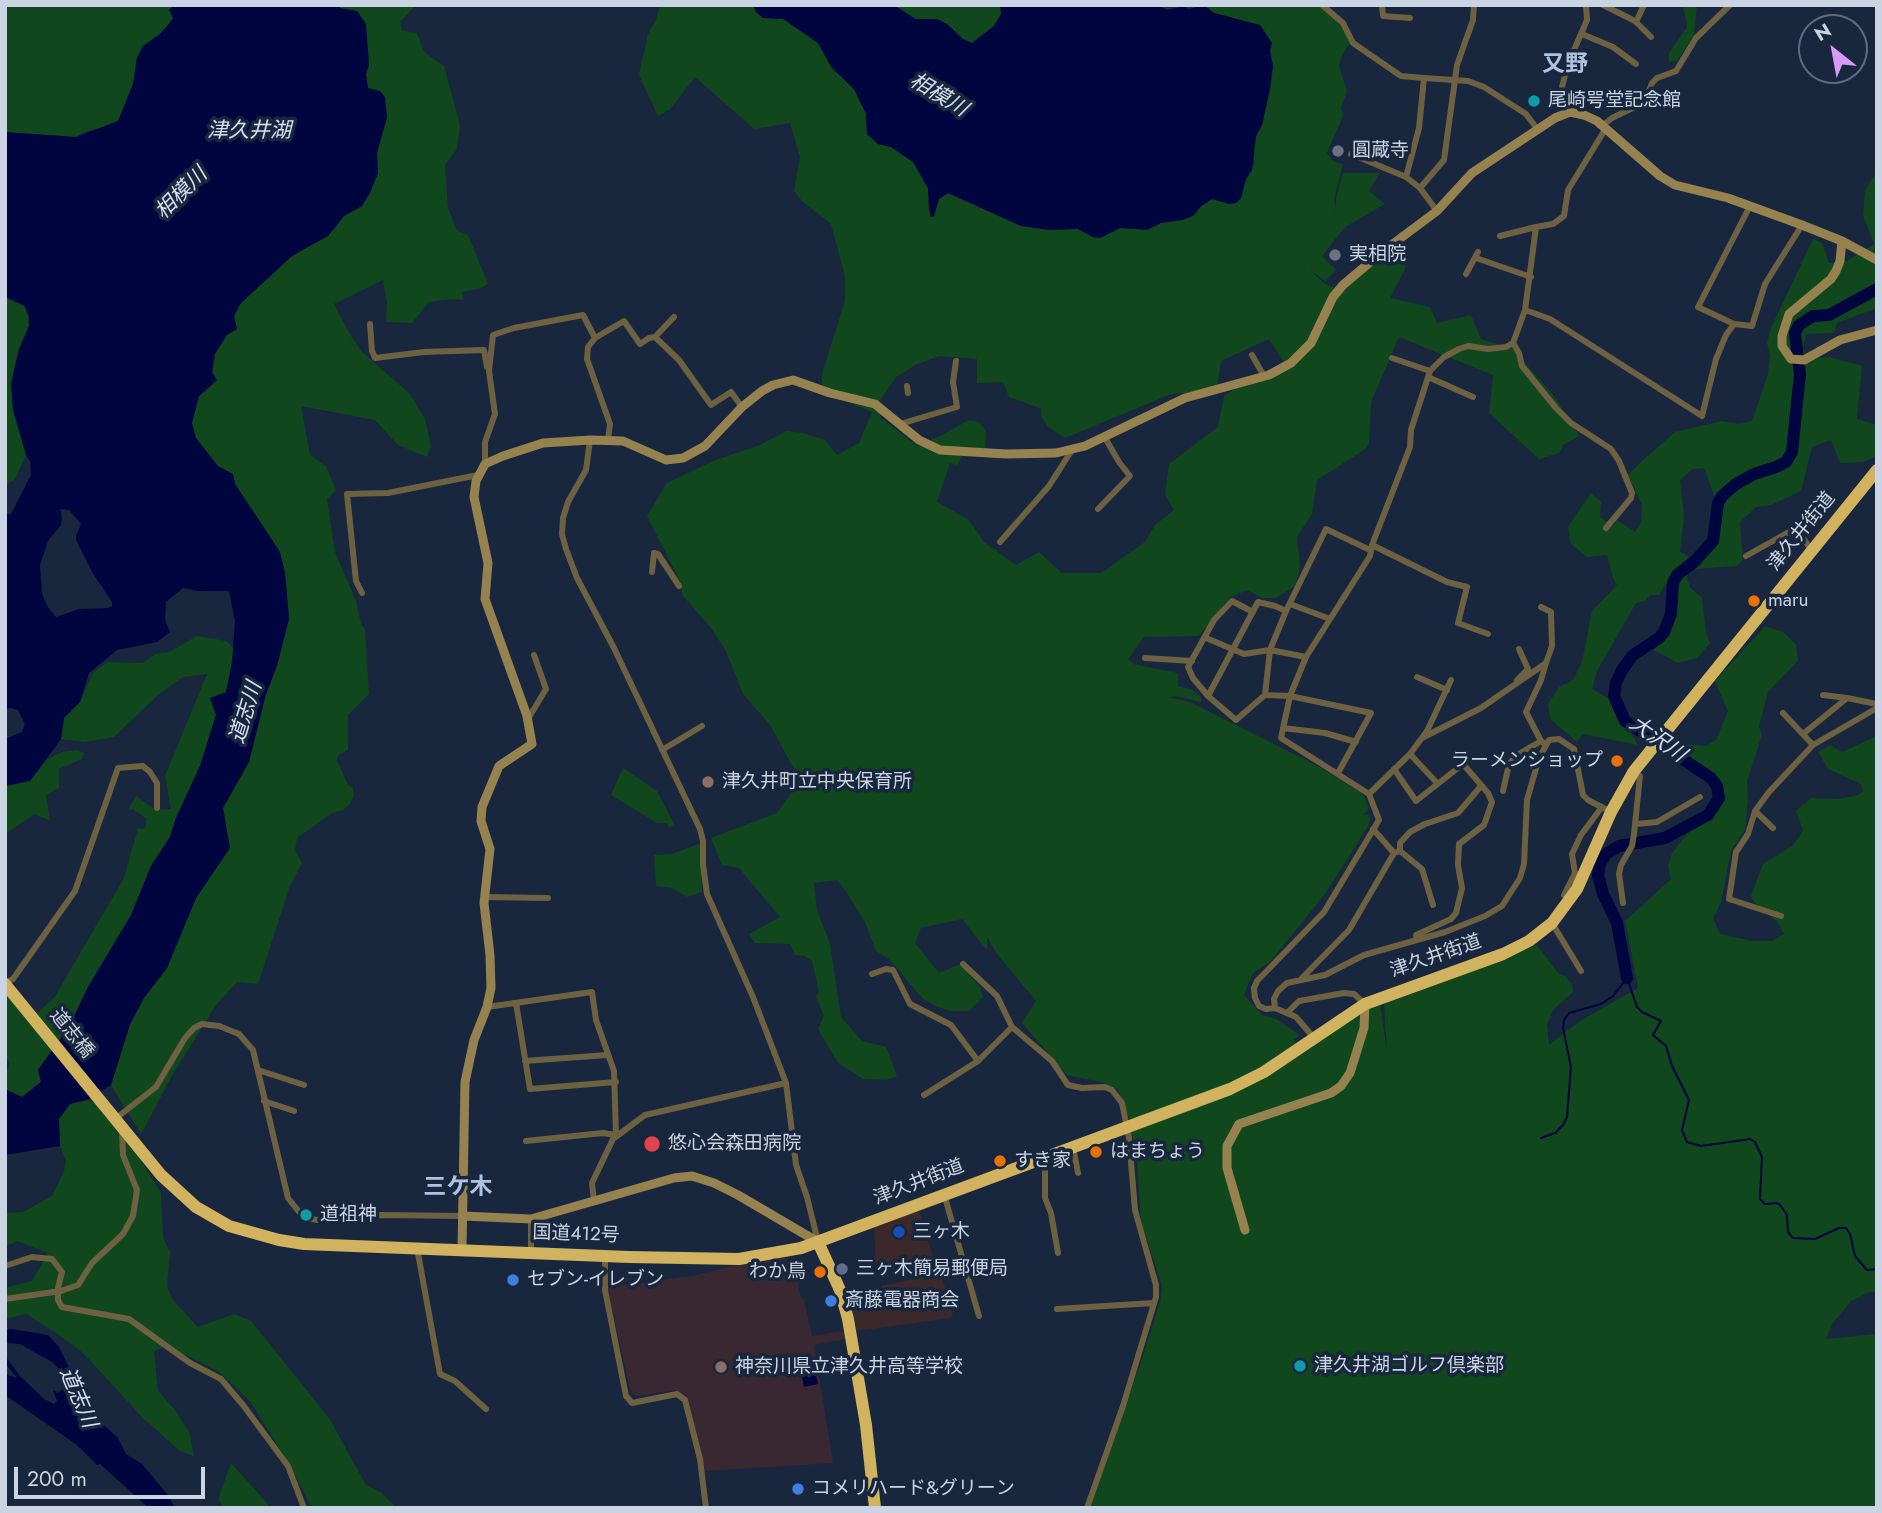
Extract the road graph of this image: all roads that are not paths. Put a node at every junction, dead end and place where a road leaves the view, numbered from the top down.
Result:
1 (1322, 5) edge
2 (1382, 5) edge
3 (1474, 5) edge
4 (1603, 5) edge
5 (1644, 5) edge
6 (1730, 5) edge
7 (1589, 7) edge
8 (1410, 18) dead end
9 (1636, 22) junction
10 (1582, 34) junction
11 (1651, 37) dead end
12 (1636, 64) dead end
13 (1424, 78) junction
14 (1455, 79) junction
15 (1570, 113) junction
16 (1605, 127) junction
17 (1538, 130) junction
18 (1351, 153) dead end
19 (1406, 177) junction
20 (1420, 188) junction
21 (1750, 206) junction
22 (1437, 211) junction
23 (1802, 225) junction
24 (1536, 227) junction
25 (1500, 236) dead end
26 (1844, 242) junction
27 (1877, 260) edge
28 (1466, 274) dead end
29 (1531, 277) junction
30 (1525, 310) junction
31 (674, 317) dead end
32 (370, 324) dead end
33 (1734, 324) junction
34 (1877, 330) edge
35 (655, 337) junction
36 (595, 338) junction
37 (1513, 343) junction
38 (1252, 355) dead end
39 (1392, 358) dead end
40 (956, 361) dead end
41 (489, 372) junction
42 (1429, 374) junction
43 (1264, 376) junction
44 (1473, 397) dead end
45 (741, 407) junction
46 (900, 425) junction
47 (1104, 436) junction
48 (590, 440) junction
49 (608, 440) junction
50 (1072, 450) junction
51 (485, 464) junction
52 (1877, 470) edge
53 (478, 475) junction
54 (1098, 509) dead end
55 (1606, 528) dead end
56 (1000, 542) dead end
57 (1371, 547) junction
58 (1812, 551) junction
59 (1746, 556) dead end
60 (652, 572) dead end
61 (679, 586) dead end
62 (362, 593) dead end
63 (1290, 604) junction
64 (1541, 607) dead end
65 (1286, 611) junction
66 (1253, 612) junction
67 (1330, 619) junction
68 (1488, 635) dead end
69 (1206, 638) junction
70 (1519, 649) dead end
71 (1269, 650) junction
72 (1232, 651) junction
73 (534, 655) dead end
74 (1306, 657) junction
75 (1145, 658) dead end
76 (1192, 661) junction
77 (1546, 663) junction
78 (1417, 677) dead end
79 (1451, 680) dead end
80 (1515, 685) junction
81 (1447, 690) junction
82 (1265, 695) junction
83 (1823, 695) dead end
84 (1208, 696) junction
85 (1290, 696) junction
86 (1847, 698) junction
87 (1877, 706) edge
88 (1783, 713) dead end
89 (528, 719) junction
90 (702, 726) dead end
91 (1283, 728) junction
92 (1803, 734) junction
93 (1422, 738) junction
94 (1356, 742) junction
95 (1543, 742) junction
96 (1814, 745) junction
97 (662, 750) junction
98 (1410, 754) junction
99 (1394, 769) junction
100 (1634, 771) junction
101 (1338, 773) junction
102 (1437, 783) junction
103 (1481, 786) junction
104 (1503, 791) dead end
105 (1369, 794) junction
106 (1700, 797) dead end
107 (157, 808) dead end
108 (1606, 809) junction
109 (1755, 811) junction
110 (1636, 824) junction
111 (1773, 828) dead end
112 (1373, 829) junction
113 (1397, 852) junction
114 (1564, 895) dead end
115 (484, 897) junction
116 (548, 898) dead end
117 (1623, 903) dead end
118 (1433, 905) dead end
119 (1781, 916) dead end
120 (1552, 923) junction
121 (1417, 939) junction
122 (963, 964) dead end
123 (1581, 971) dead end
124 (872, 974) dead end
125 (1303, 978) junction
126 (5, 983) edge
127 (516, 1003) junction
128 (1365, 1004) junction
129 (487, 1007) junction
130 (1275, 1008) junction
131 (1288, 1013) junction
132 (1012, 1027) junction
133 (1314, 1038) junction
134 (607, 1055) junction
135 (525, 1061) junction
136 (978, 1061) junction
137 (258, 1070) junction
138 (616, 1082) junction
139 (786, 1083) junction
140 (304, 1085) dead end
141 (924, 1095) dead end
142 (264, 1101) junction
143 (294, 1111) dead end
144 (115, 1119) junction
145 (1127, 1126) junction
146 (616, 1135) junction
147 (526, 1141) dead end
148 (1073, 1146) junction
149 (1045, 1156) junction
150 (1078, 1173) dead end
151 (944, 1194) junction
152 (594, 1201) junction
153 (463, 1216) junction
154 (531, 1219) junction
155 (1245, 1230) dead end
156 (818, 1242) junction
157 (417, 1248) junction
158 (462, 1250) junction
159 (531, 1253) junction
160 (1058, 1254) dead end
161 (605, 1255) junction
162 (5, 1266) edge
163 (5, 1299) edge
164 (1154, 1303) junction
165 (1057, 1309) dead end
166 (979, 1316) dead end
167 (486, 1409) dead end
168 (304, 1508) edge
169 (706, 1508) edge
170 (875, 1508) edge
171 (1087, 1508) edge

1 - 13 street
2 - 8 street
3 - 14 street
4 - 9 street
5 - 9 street
6 - 16 street
7 - 10 street
9 - 11 street
10 - 12 street
10 - 15 street
13 - 14 street
13 - 19 street
14 - 17 street
14 - 20 street
15 - 16 street
15 - 17 street
16 - 21 street
16 - 24 street
17 - 22 street
18 - 19 street
19 - 20 street
20 - 22 street
21 - 23 street
21 - 33 street
22 - 43 street
23 - 26 street
23 - 33 street
24 - 25 street
24 - 29 street
26 - 27 street
26 - 34 street
28 - 29 street
29 - 30 street
30 - 33 street
30 - 37 street
31 - 35 street
32 - 41 street
35 - 36 street
35 - 45 street
36 - 41 street
36 - 49 street
37 - 42 street
37 - 55 street
38 - 43 street
39 - 42 street
40 - 46 street
41 - 51 street
42 - 44 street
42 - 57 street
43 - 47 street
45 - 46 street
45 - 49 street
46 - 50 street
47 - 50 street
47 - 54 street
48 - 49 street
48 - 51 street
48 - 97 street
50 - 56 street
51 - 53 street
52 - 58 highway, 津久井街道
53 - 62 street
53 - 89 street
57 - 63 street
57 - 67 street
57 - 68 street
58 - 59 street
58 - 100 highway, 津久井街道
60 - 61 street
63 - 65 street
63 - 67 street
64 - 77 street
65 - 66 street
65 - 71 street
66 - 69 street
66 - 72 street
67 - 74 street
69 - 72 street
69 - 76 street
70 - 80 street
71 - 72 street
71 - 74 street
71 - 82 street
72 - 84 street
73 - 89 street
74 - 85 street
75 - 76 street
76 - 84 street
77 - 80 street
77 - 95 street
78 - 81 street
79 - 81 street
80 - 93 street
81 - 93 street
82 - 84 street
82 - 85 street
83 - 86 street
85 - 91 street
85 - 94 street
86 - 87 street
86 - 92 street
87 - 96 street
88 - 92 street
89 - 115 street
90 - 97 street
91 - 94 street
91 - 101 street
92 - 96 street
93 - 98 street
94 - 101 street
95 - 104 street
95 - 108 street
95 - 121 street
96 - 109 street
97 - 139 street
98 - 99 street
98 - 102 street
99 - 102 street
99 - 105 street
100 - 108 highway, 津久井街道
100 - 110 street
101 - 105 street
102 - 103 street
103 - 113 street
103 - 121 street
105 - 112 street
106 - 110 street
107 - 126 street
108 - 114 street
108 - 120 highway, 津久井街道
109 - 111 street
109 - 119 street
110 - 117 street
112 - 113 street
112 - 130 street
113 - 118 street
113 - 125 street
115 - 116 street
115 - 129 street
120 - 123 street
120 - 128 highway, 津久井街道
121 - 125 street
122 - 132 street
124 - 136 street
125 - 130 street
126 - 144 highway, 道志橋
127 - 129 street
127 - 134 street
127 - 135 street
128 - 131 street
128 - 133 highway, 津久井街道
128 - 155 street
129 - 153 street
130 - 131 street
131 - 133 street
132 - 136 street
132 - 145 street
133 - 145 highway, 津久井街道
134 - 135 street
134 - 138 street
135 - 138 street
136 - 141 street
137 - 140 street
137 - 142 street
137 - 144 street
138 - 146 street
139 - 146 street
139 - 156 street
142 - 143 street
142 - 153 street
144 - 157 highway, 国道412号
144 - 163 street
145 - 148 highway, 津久井街道
145 - 164 street
146 - 147 street
146 - 152 street
148 - 149 highway, 津久井街道
148 - 150 street
149 - 151 highway, 津久井街道
149 - 160 street
151 - 156 highway, 津久井街道
151 - 166 street
152 - 154 street
152 - 156 street
153 - 154 street
153 - 158 street
154 - 159 street
156 - 161 highway, 国道412号
156 - 170 highway
157 - 158 highway, 国道412号
157 - 167 street
158 - 159 highway, 国道412号
159 - 161 highway, 国道412号
161 - 169 street
162 - 168 street
164 - 165 street
164 - 171 street

